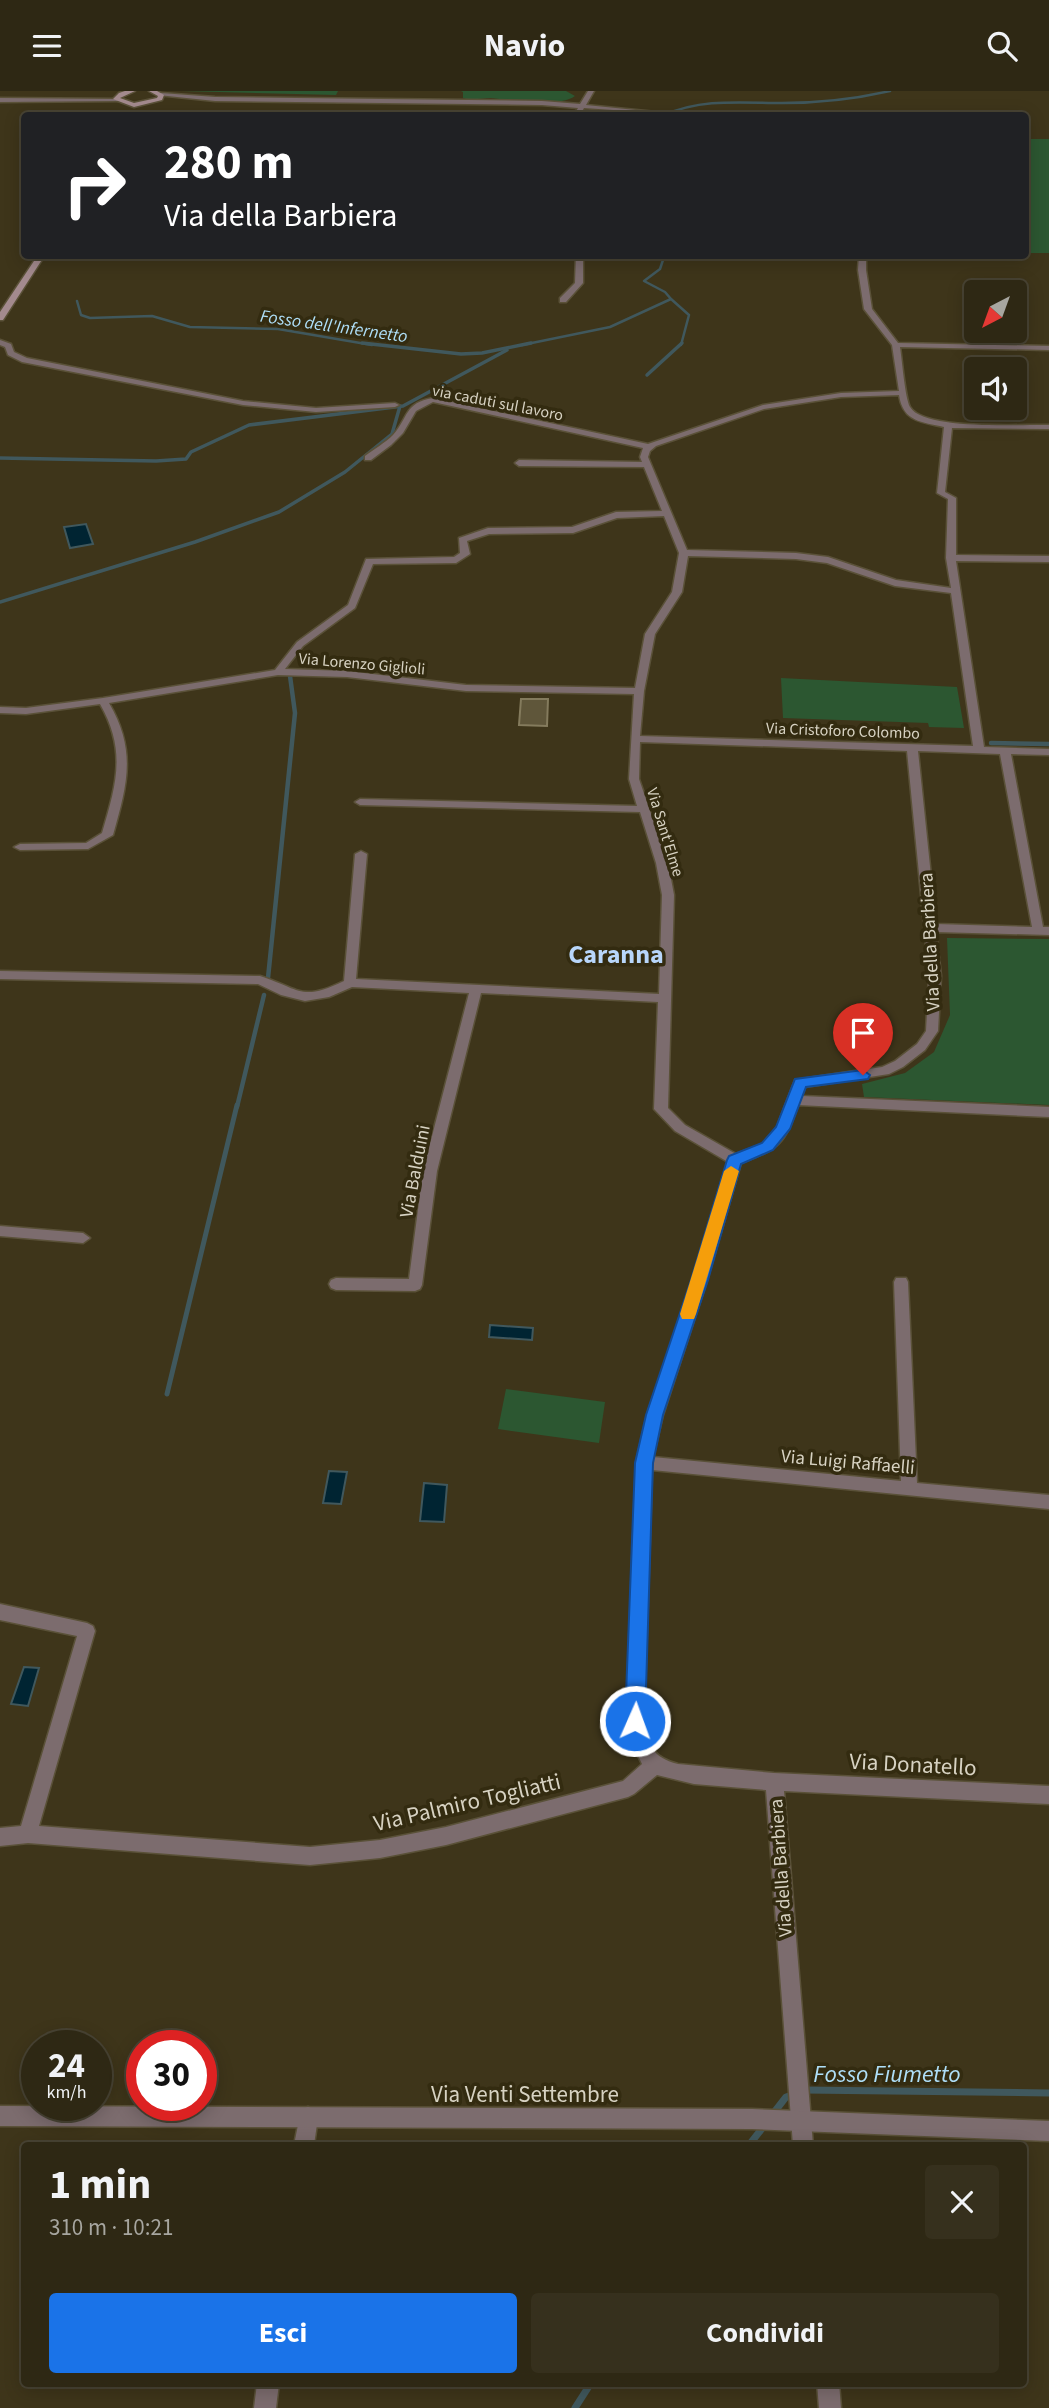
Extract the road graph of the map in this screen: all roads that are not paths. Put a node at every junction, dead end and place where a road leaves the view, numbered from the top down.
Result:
1 (132, 91) edge
2 (345, 91) edge
3 (591, 91) edge
4 (156, 92) edge
5 (117, 98) junction
6 (196, 98) junction
7 (0, 100) edge
8 (342, 100) junction
9 (156, 101) junction
10 (147, 104) junction
11 (581, 106) junction
12 (129, 110) edge
13 (578, 112) edge
14 (650, 112) edge
15 (39, 259) edge
16 (580, 259) edge
17 (863, 259) edge
18 (563, 300) dead end
19 (0, 318) edge
20 (0, 342) edge
21 (896, 345) junction
22 (1049, 348) edge
23 (901, 393) junction
24 (395, 405) dead end
25 (948, 426) junction
26 (1049, 427) edge
27 (647, 448) junction
28 (368, 459) dead end
29 (519, 463) dead end
30 (648, 465) junction
31 (668, 513) junction
32 (684, 553) junction
33 (951, 558) junction
34 (1049, 559) edge
35 (955, 591) junction
36 (278, 672) junction
37 (639, 691) junction
38 (103, 701) junction
39 (0, 711) edge
40 (635, 739) junction
41 (912, 748) junction
42 (979, 750) junction
43 (1005, 750) junction
44 (1049, 752) edge
45 (360, 802) dead end
46 (645, 809) junction
47 (20, 847) dead end
48 (361, 854) dead end
49 (931, 928) junction
50 (1043, 930) edge
51 (0, 975) edge
52 (351, 983) junction
53 (477, 989) junction
54 (663, 998) junction
55 (794, 1100) junction
56 (1049, 1112) edge
57 (735, 1160) junction
58 (0, 1231) edge
59 (83, 1238) dead end
60 (901, 1282) dead end
61 (337, 1284) dead end
62 (644, 1463) junction
63 (909, 1488) junction
64 (1049, 1502) edge
65 (0, 1612) edge
66 (655, 1765) junction
67 (774, 1782) junction
68 (1049, 1795) edge
69 (28, 1834) junction
70 (0, 1837) edge
71 (793, 2114) junction
72 (0, 2116) edge
73 (308, 2117) junction
74 (1049, 2131) edge
75 (304, 2142) edge
76 (802, 2142) edge
77 (268, 2387) edge
78 (828, 2387) edge
79 (265, 2408) edge
80 (830, 2408) edge

1 - 5 main road
2 - 8 street
3 - 11 street
4 - 6 street
4 - 9 main road
5 - 7 street
5 - 12 main road
6 - 8 street
6 - 9 street
8 - 11 street
9 - 10 main road
10 - 12 main road
10 - 12 main road
11 - 13 street
11 - 14 street
15 - 19 main road
16 - 18 street
17 - 21 street
20 - 24 street
21 - 22 street
21 - 23 street
23 - 25 street
23 - 27 street
25 - 26 street
25 - 33 street
27 - 28 street, via caduti sul lavoro
27 - 30 street
29 - 30 street
30 - 31 street
31 - 32 street
31 - 36 street
32 - 35 street
32 - 37 street, Via Sant'Elme
33 - 34 street
33 - 35 street
35 - 42 street
36 - 37 street, Via Lorenzo Giglioli
36 - 38 street, Via Lorenzo Giglioli
37 - 40 street, Via Sant'Elme
38 - 39 street, Via Lorenzo Giglioli
38 - 47 street
40 - 41 street, Via Cristoforo Colombo
40 - 46 street, Via Sant'Elme
41 - 42 street, Via Cristoforo Colombo
41 - 49 street, Via della Barbiera
42 - 43 street, Via Cristoforo Colombo
43 - 44 street, Via Cristoforo Colombo
43 - 50 street
45 - 46 street
46 - 54 street, Via Sant'Elme
48 - 52 street
49 - 50 street
49 - 55 street, Via della Barbiera
51 - 52 street
52 - 53 street
53 - 54 street
53 - 61 street, Via Balduini
54 - 57 street, Via Sant'Elme
55 - 56 street
55 - 57 street, Via della Barbiera
57 - 62 street
58 - 59 street
60 - 63 street
62 - 63 street, Via Luigi Raffaelli
62 - 66 street
63 - 64 street, Via Luigi Raffaelli
65 - 69 street
66 - 67 street, Via della Barbiera
66 - 69 street, Via Palmiro Togliatti
67 - 68 street, Via Donatello
67 - 71 street, Via della Barbiera
69 - 70 street, Via Palmiro Togliatti
71 - 73 street, Via Venti Settembre
71 - 74 street, Via Venti Settembre
71 - 76 street, Via della Barbiera
72 - 73 street, Via Venti Settembre
73 - 75 street
77 - 79 street
78 - 80 street

